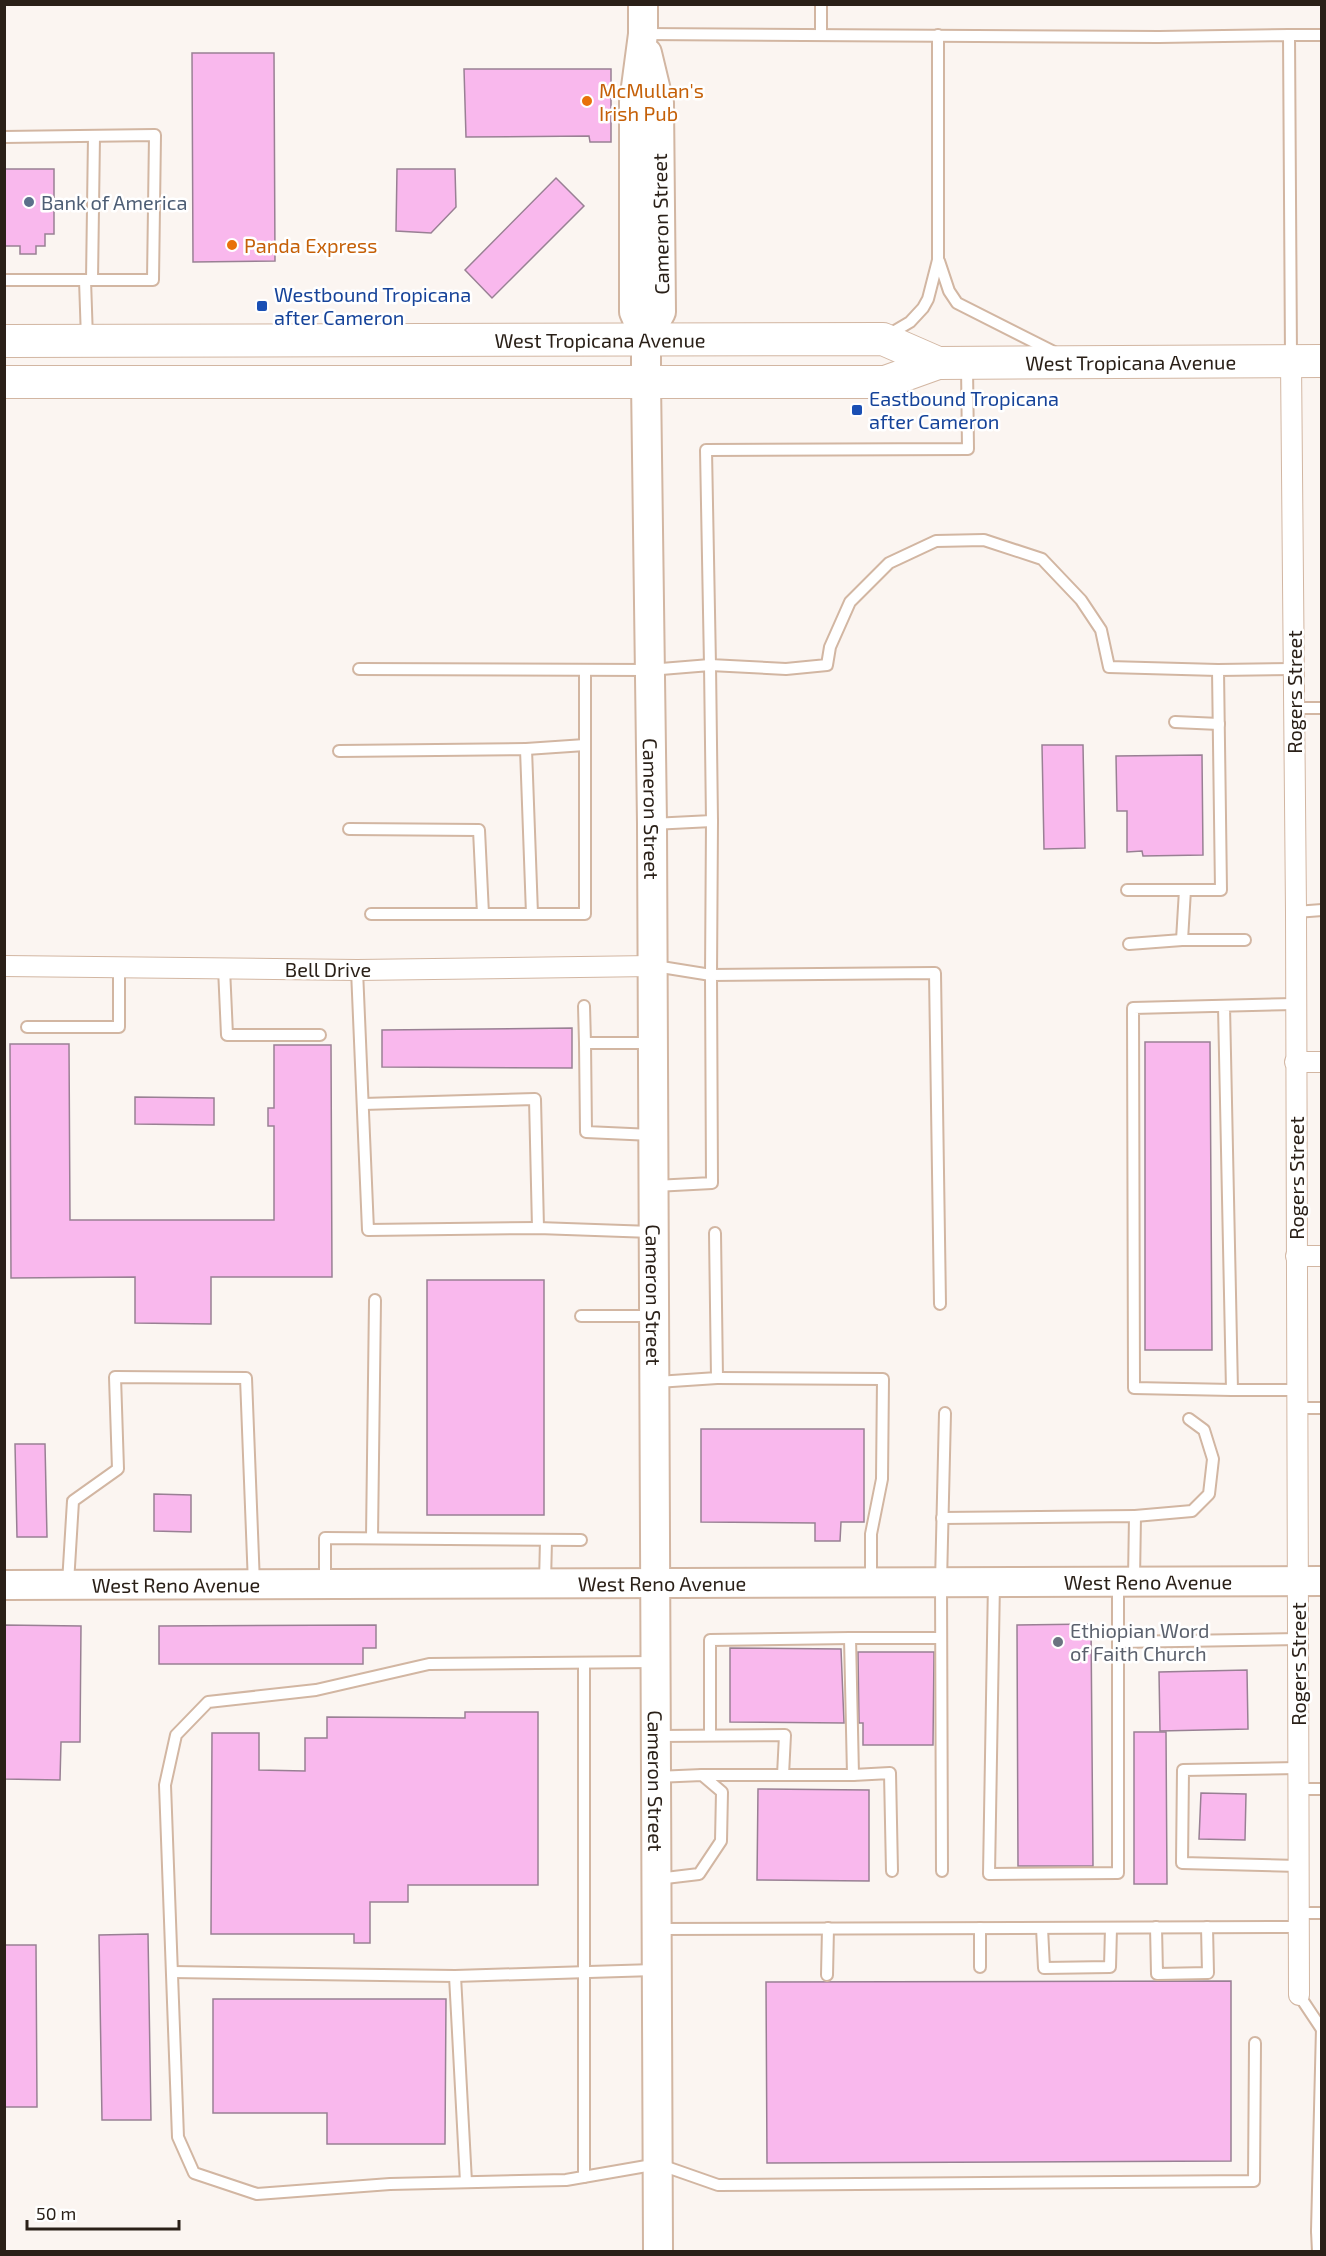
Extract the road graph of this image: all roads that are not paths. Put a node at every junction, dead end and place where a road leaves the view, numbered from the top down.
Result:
1 (643, 4) edge
2 (821, 4) edge
3 (643, 34) junction
4 (821, 34) junction
5 (938, 35) junction
6 (1289, 35) junction
7 (1322, 35) edge
8 (94, 136) junction
9 (4, 137) edge
10 (938, 260) junction
11 (4, 280) edge
12 (89, 280) junction
13 (883, 339) junction
14 (87, 340) junction
15 (646, 340) junction
16 (4, 341) edge
17 (1306, 361) edge
18 (4, 362) edge
19 (1073, 362) junction
20 (953, 363) junction
21 (4, 382) edge
22 (646, 382) junction
23 (710, 665) junction
24 (359, 669) dead end
25 (1294, 669) junction
26 (585, 670) junction
27 (649, 670) junction
28 (1218, 670) junction
29 (1294, 708) junction
30 (1322, 708) edge
31 (1175, 722) dead end
32 (1218, 724) junction
33 (585, 745) junction
34 (526, 749) junction
35 (339, 751) dead end
36 (712, 821) junction
37 (652, 824) junction
38 (350, 829) dead end
39 (1127, 890) dead end
40 (1185, 890) junction
41 (1322, 910) edge
42 (1296, 912) junction
43 (371, 914) dead end
44 (483, 914) junction
45 (532, 914) junction
46 (1182, 940) junction
47 (1245, 940) dead end
48 (1129, 944) dead end
49 (4, 966) edge
50 (652, 966) junction
51 (119, 967) junction
52 (224, 968) junction
53 (357, 970) junction
54 (711, 975) junction
55 (1295, 1004) junction
56 (584, 1006) dead end
57 (1224, 1006) junction
58 (27, 1026) dead end
59 (320, 1035) dead end
60 (585, 1043) junction
61 (651, 1043) junction
62 (1295, 1062) junction
63 (1322, 1062) edge
64 (363, 1104) junction
65 (652, 1135) junction
66 (652, 1186) junction
67 (538, 1228) junction
68 (652, 1232) junction
69 (715, 1233) dead end
70 (1296, 1256) junction
71 (1322, 1256) edge
72 (375, 1300) dead end
73 (940, 1304) dead end
74 (582, 1317) dead end
75 (653, 1317) junction
76 (717, 1378) junction
77 (653, 1383) junction
78 (1232, 1390) junction
79 (1297, 1399) junction
80 (1322, 1408) edge
81 (945, 1413) dead end
82 (1188, 1419) dead end
83 (1135, 1516) junction
84 (942, 1518) junction
85 (372, 1538) junction
86 (546, 1540) junction
87 (581, 1540) dead end
88 (1126, 1581) junction
89 (1309, 1581) edge
90 (656, 1582) junction
91 (871, 1582) junction
92 (941, 1582) junction
93 (994, 1582) junction
94 (545, 1583) junction
95 (254, 1584) junction
96 (325, 1584) junction
97 (4, 1585) edge
98 (68, 1585) junction
99 (850, 1638) junction
100 (941, 1638) junction
101 (1298, 1639) junction
102 (1118, 1642) junction
103 (656, 1662) junction
104 (584, 1663) junction
105 (710, 1735) junction
106 (657, 1736) junction
107 (1298, 1768) junction
108 (702, 1775) junction
109 (783, 1775) junction
110 (853, 1775) junction
111 (657, 1776) junction
112 (1298, 1789) junction
113 (1322, 1789) edge
114 (1298, 1866) junction
115 (892, 1871) dead end
116 (942, 1871) dead end
117 (657, 1879) junction
118 (1322, 1913) edge
119 (1299, 1920) junction
120 (1156, 1927) junction
121 (1207, 1927) junction
122 (828, 1928) junction
123 (980, 1928) junction
124 (1042, 1928) junction
125 (1111, 1928) junction
126 (657, 1929) junction
127 (980, 1967) dead end
128 (657, 1970) junction
129 (172, 1972) junction
130 (583, 1972) junction
131 (827, 1975) dead end
132 (455, 1976) junction
133 (1299, 1995) joint
134 (1321, 2028) edge
135 (1254, 2043) dead end
136 (658, 2164) junction
137 (584, 2177) junction
138 (466, 2182) junction
139 (1319, 2231) edge
140 (658, 2252) edge
141 (1318, 2252) edge

1 - 3 street, Cameron Street
2 - 4 lane
3 - 4 lane
3 - 15 street, Cameron Street
4 - 5 lane
5 - 6 lane
5 - 10 lane
6 - 7 lane
6 - 17 lane
8 - 9 lane
8 - 12 lane
8 - 12 lane
10 - 13 lane
10 - 19 lane
11 - 12 lane
12 - 14 lane
13 - 15 main road, West Tropicana Avenue
13 - 20 main road, West Tropicana Avenue
14 - 15 main road, West Tropicana Avenue
14 - 16 main road, West Tropicana Avenue
14 - 18 main road
15 - 22 street, Cameron Street
17 - 19 main road, West Tropicana Avenue
17 - 25 street, Rogers Street
19 - 20 main road, West Tropicana Avenue
20 - 22 main road, West Tropicana Avenue
20 - 23 lane
21 - 22 main road, West Tropicana Avenue
22 - 27 street, Cameron Street
23 - 27 lane
23 - 28 lane
23 - 36 lane
24 - 26 lane
25 - 28 lane
25 - 29 street, Rogers Street
26 - 27 lane
26 - 33 lane
27 - 37 street, Cameron Street
28 - 32 lane
29 - 30 lane
29 - 42 street, Rogers Street
31 - 32 lane
32 - 40 lane
33 - 34 lane
33 - 45 lane
34 - 35 lane
34 - 45 lane
36 - 37 lane
36 - 54 lane
37 - 50 street, Cameron Street
38 - 44 lane
39 - 40 lane
40 - 46 lane
41 - 42 lane
42 - 55 street, Rogers Street
43 - 44 lane
44 - 45 lane
46 - 47 lane
46 - 48 lane
49 - 51 street, Bell Drive
50 - 53 street, Bell Drive
50 - 54 lane
50 - 61 street, Cameron Street
51 - 52 street, Bell Drive
51 - 58 lane
52 - 53 street, Bell Drive
52 - 59 lane
53 - 64 lane
54 - 66 lane
54 - 73 lane
55 - 57 lane
55 - 62 street, Rogers Street
56 - 60 lane
57 - 78 lane
57 - 78 lane
60 - 61 lane
60 - 65 lane
61 - 65 street, Cameron Street
62 - 63 street
62 - 70 street, Rogers Street
64 - 67 lane
64 - 67 lane
65 - 66 street, Cameron Street
66 - 68 street, Cameron Street
67 - 68 lane
68 - 75 street, Cameron Street
69 - 76 lane
70 - 71 street
70 - 79 street, Rogers Street
72 - 85 lane
74 - 75 lane
75 - 77 street, Cameron Street
76 - 77 lane
76 - 91 lane
77 - 90 street, Cameron Street
78 - 79 lane
79 - 80 lane
79 - 89 street, Rogers Street
81 - 84 lane
82 - 83 lane
83 - 84 lane
83 - 88 lane
84 - 92 lane
85 - 86 lane
85 - 96 lane
86 - 87 lane
86 - 94 lane
88 - 89 street, West Reno Avenue
88 - 93 street, West Reno Avenue
88 - 102 lane
89 - 101 street, Rogers Street
90 - 91 street, West Reno Avenue
90 - 94 street, West Reno Avenue
90 - 103 street, Cameron Street
91 - 92 street, West Reno Avenue
92 - 93 street, West Reno Avenue
92 - 100 lane
93 - 102 lane
94 - 96 street, West Reno Avenue
95 - 96 street, West Reno Avenue
95 - 98 street, West Reno Avenue
95 - 98 lane
97 - 98 street, West Reno Avenue
99 - 100 lane
99 - 105 lane
99 - 110 lane
100 - 116 lane
101 - 102 lane
101 - 107 street, Rogers Street
103 - 104 lane
103 - 106 street, Cameron Street
104 - 129 lane
104 - 130 lane
105 - 106 lane
105 - 109 lane
106 - 111 street, Cameron Street
107 - 112 street, Rogers Street
107 - 114 lane
108 - 109 lane
108 - 111 lane
108 - 117 lane
109 - 110 lane
110 - 115 lane
111 - 117 street, Cameron Street
112 - 113 lane
112 - 114 street, Rogers Street
114 - 119 street, Rogers Street
117 - 126 street, Cameron Street
118 - 119 lane
119 - 121 lane
119 - 133 street, Rogers Street
120 - 121 lane
120 - 121 lane
120 - 125 lane
122 - 123 lane
122 - 126 lane
122 - 131 lane
123 - 124 lane
123 - 127 lane
124 - 125 lane
124 - 125 lane
126 - 128 street, Cameron Street
128 - 130 lane
128 - 136 street, Cameron Street
129 - 132 lane
129 - 138 lane
130 - 132 lane
130 - 137 lane
132 - 138 lane
133 - 134 lane
134 - 139 lane
135 - 136 lane
136 - 137 lane
136 - 140 street, Cameron Street
137 - 138 lane
139 - 141 lane

